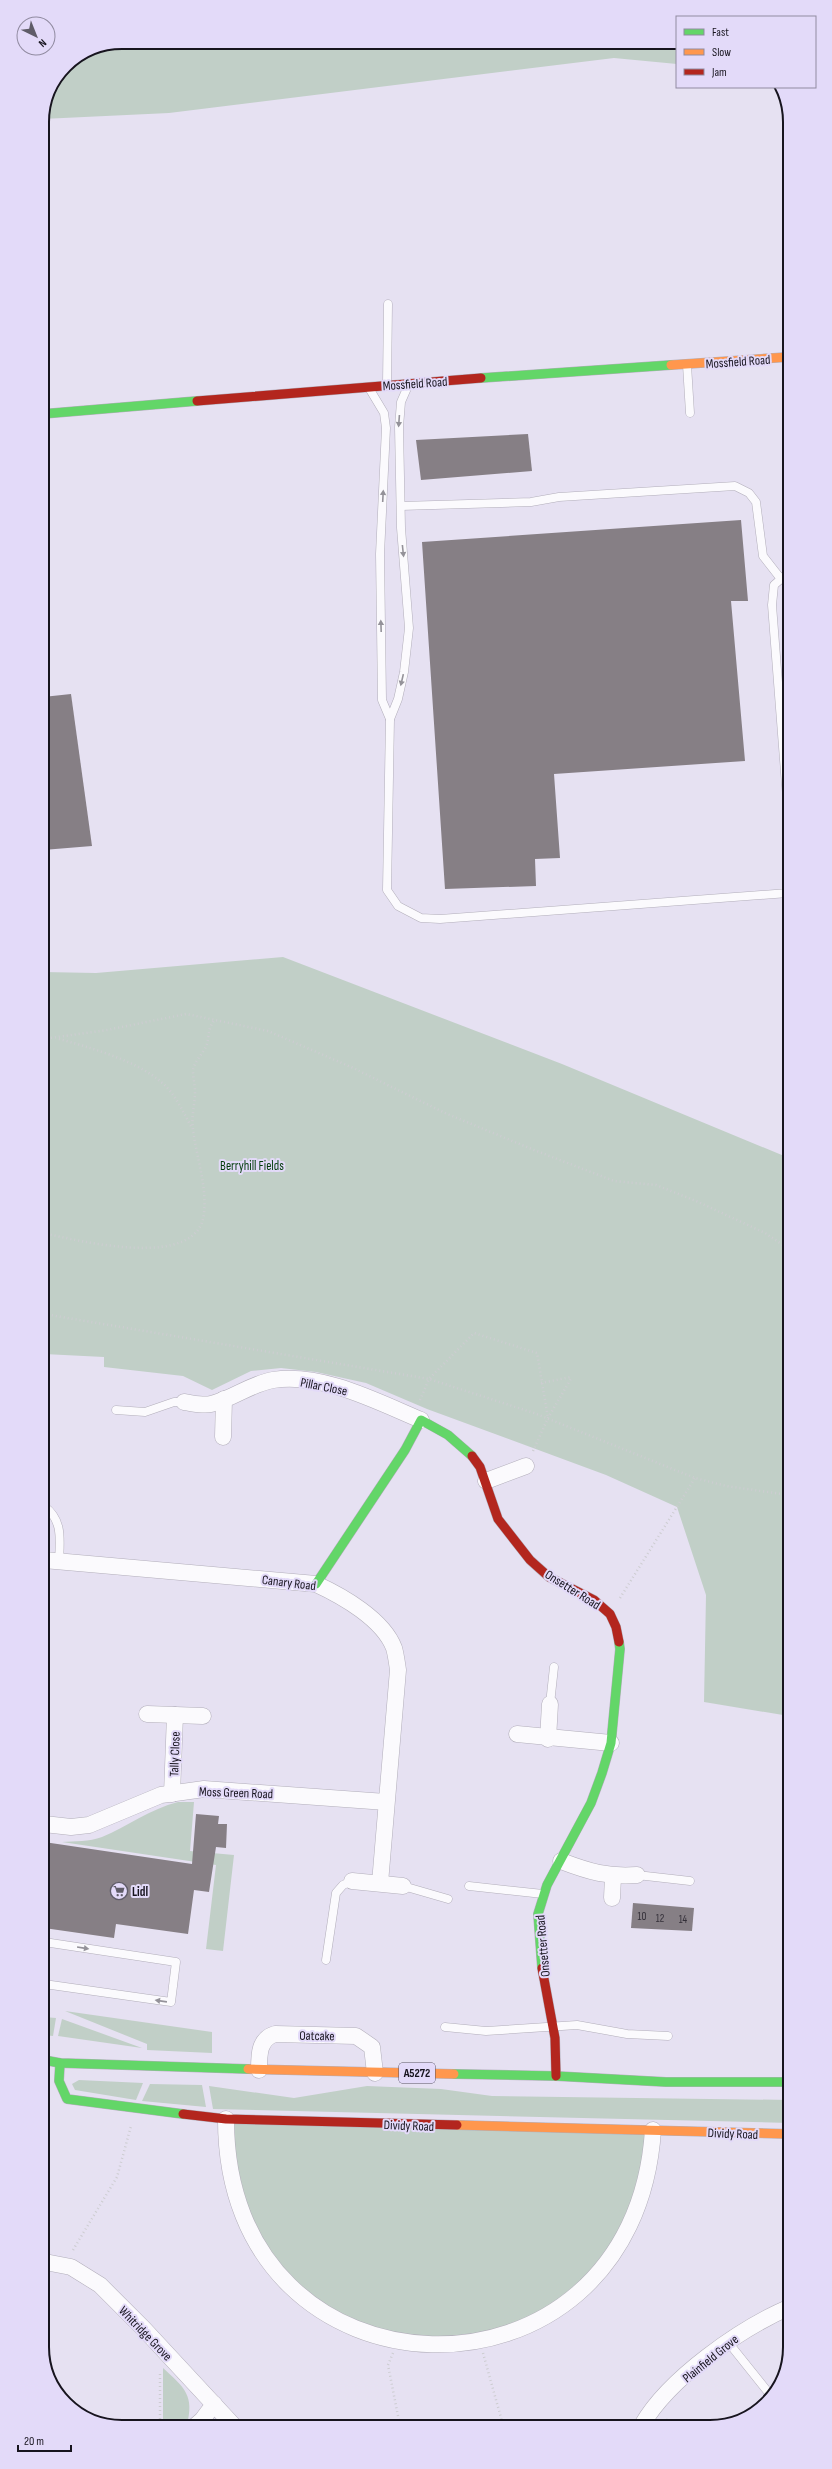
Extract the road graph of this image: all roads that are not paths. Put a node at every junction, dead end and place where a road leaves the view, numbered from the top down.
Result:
1 (388, 304) dead end
2 (783, 357) edge
3 (687, 364) junction
4 (409, 384) junction
5 (387, 385) junction
6 (369, 387) junction
7 (49, 413) edge
8 (690, 413) dead end
9 (400, 506) junction
10 (781, 579) joint
11 (390, 719) junction
12 (783, 747) edge
13 (783, 893) edge
14 (224, 1399) junction
15 (184, 1402) joint
16 (116, 1410) dead end
17 (417, 1419) junction
18 (224, 1437) dead end
19 (526, 1466) road end
20 (486, 1482) junction
21 (49, 1510) edge
22 (52, 1561) edge
23 (316, 1584) junction
24 (554, 1667) dead end
25 (550, 1704) joint
26 (147, 1714) dead end
27 (175, 1715) junction
28 (203, 1716) dead end
29 (517, 1734) dead end
30 (548, 1739) junction
31 (611, 1743) junction
32 (172, 1794) junction
33 (386, 1802) junction
34 (49, 1825) edge
35 (561, 1861) junction
36 (637, 1875) joint
37 (613, 1877) junction
38 (352, 1880) joint
39 (690, 1881) dead end
40 (380, 1884) junction
41 (403, 1886) joint
42 (469, 1886) dead end
43 (543, 1894) junction
44 (612, 1898) dead end
45 (448, 1899) dead end
46 (49, 1943) edge
47 (326, 1960) dead end
48 (49, 1985) edge
49 (445, 2027) dead end
50 (553, 2028) junction
51 (668, 2036) dead end
52 (49, 2061) edge
53 (60, 2063) junction
54 (258, 2070) junction
55 (376, 2072) junction
56 (556, 2076) junction
57 (783, 2082) edge
58 (226, 2119) junction
59 (653, 2130) junction
60 (783, 2134) edge
61 (49, 2263) edge
62 (783, 2311) edge
63 (728, 2342) junction
64 (768, 2392) edge
65 (214, 2404) junction
66 (202, 2420) edge
67 (229, 2420) edge
68 (646, 2420) edge

1 - 5 lane
2 - 3 street, Mossfield Road
3 - 4 street, Mossfield Road
3 - 8 lane
4 - 5 street, Mossfield Road
4 -> 9 lane
5 - 6 street, Mossfield Road
6 - 7 street, Mossfield Road
11 -> 6 lane
9 - 10 lane
9 -> 11 lane
10 - 12 lane
11 - 13 lane
14 - 15 street, Pillar Close
14 - 17 street, Pillar Close
14 - 18 street
15 - 16 lane
17 - 20 street, Onsetter Road
17 - 23 street
19 - 20 street
20 - 31 street, Onsetter Road
21 - 22 lane
22 - 23 street, Canary Road
23 - 33 street, Canary Road
24 - 25 lane
25 - 30 street
26 - 27 street, Tally Close
27 - 28 street, Tally Close
27 - 32 street, Tally Close
29 - 30 street
30 - 31 street
31 - 35 street, Onsetter Road
32 - 33 street, Moss Green Road
32 - 34 street, Moss Green Road
33 - 40 street, Canary Road
35 - 37 street
35 - 43 street, Onsetter Road
36 - 37 street
36 - 39 lane
37 - 44 street
38 - 40 street
38 - 47 lane
40 - 41 street
41 - 45 lane
42 - 43 lane
43 - 50 street, Onsetter Road
46 -> 48 lane
49 - 50 lane
50 - 51 lane
50 - 56 street, Onsetter Road
52 - 53 street, A5272
53 - 54 street, A5272
53 - 58 street, Dividy Road
54 - 55 street, A5272
54 - 55 street, Oatcake
55 - 56 street, A5272
56 - 57 street, A5272
58 - 59 street, Dividy Road
58 - 59 street
59 - 60 street, Dividy Road
61 - 65 street, Whitridge Grove
62 - 63 street, Plainfield Grove
63 - 64 lane
63 - 68 street, Plainfield Grove
65 - 66 street
65 - 67 street, Whitridge Grove

